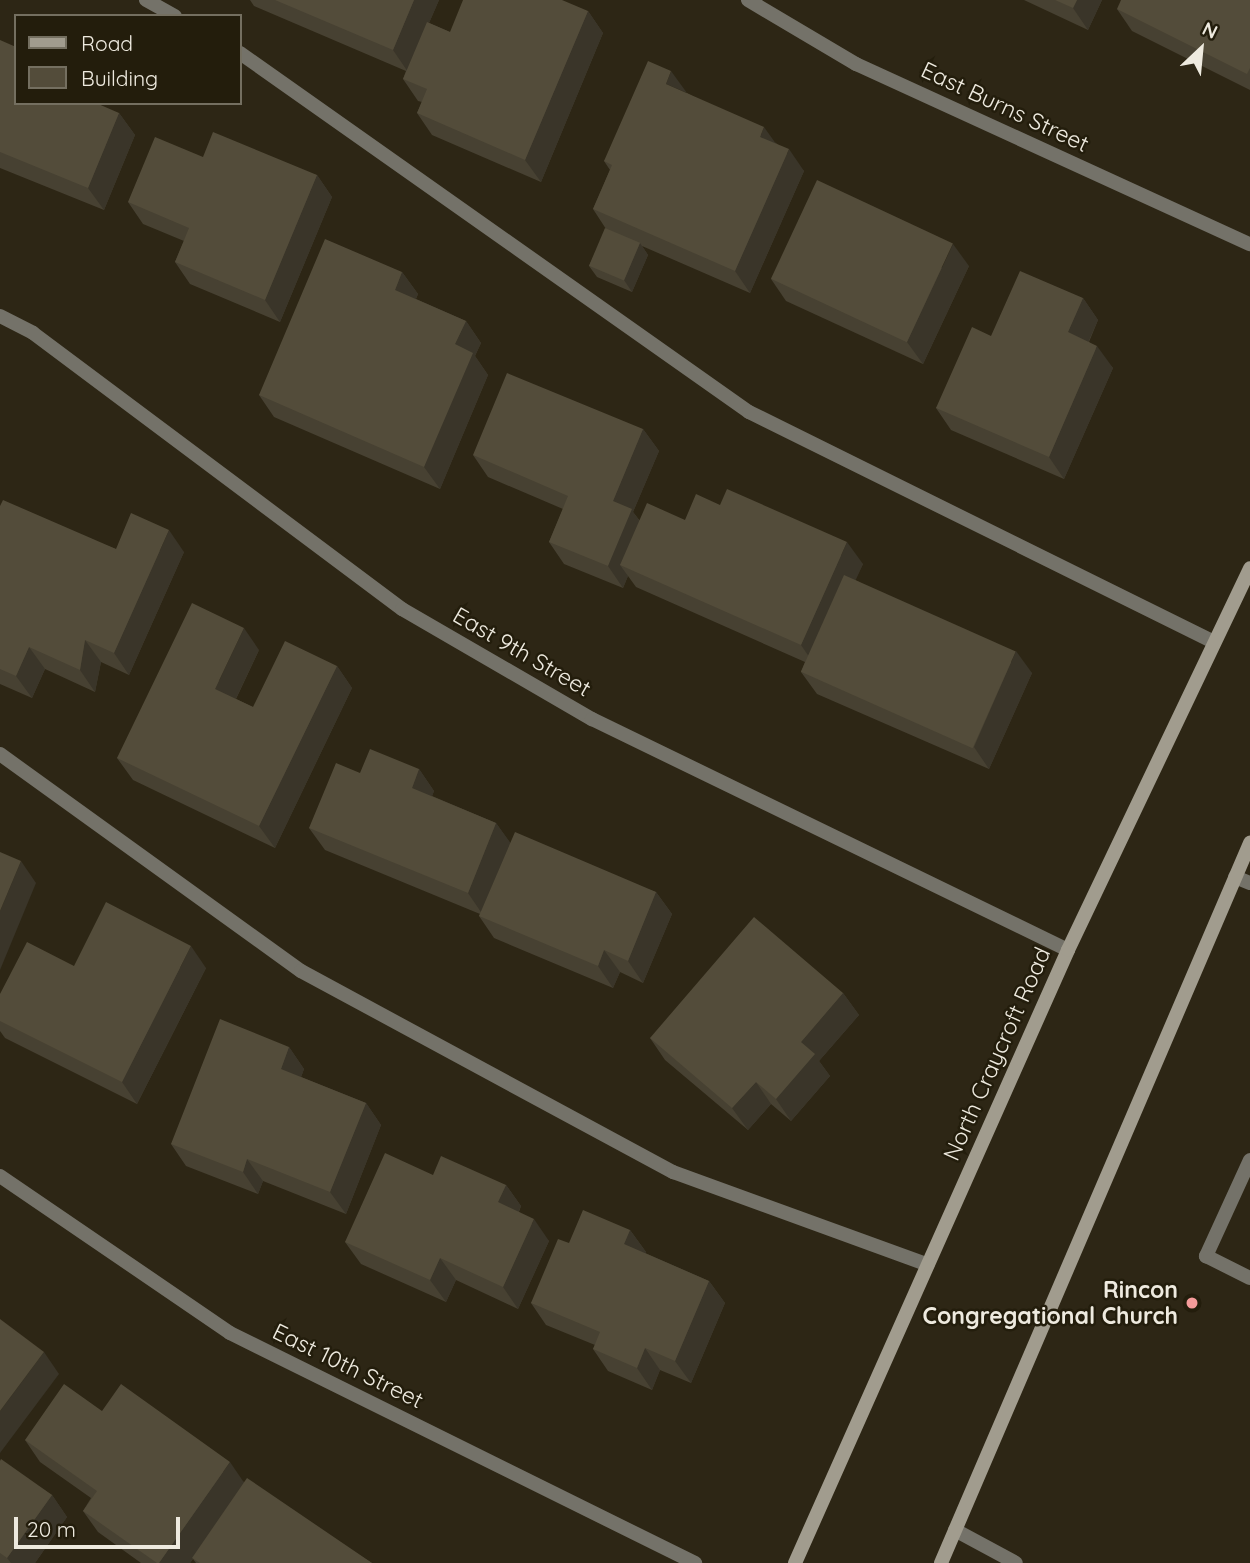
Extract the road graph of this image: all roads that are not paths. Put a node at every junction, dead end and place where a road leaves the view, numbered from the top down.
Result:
1 (146, 0) edge
2 (748, 0) edge
3 (171, 14) edge
4 (242, 54) edge
5 (1250, 244) edge
6 (0, 316) edge
7 (1250, 568) edge
8 (1214, 642) junction
9 (0, 754) edge
10 (1250, 843) edge
11 (1235, 877) junction
12 (1250, 883) edge
13 (1068, 950) junction
14 (1250, 1160) edge
15 (0, 1175) edge
16 (928, 1265) junction
17 (1250, 1278) edge
18 (956, 1530) junction
19 (695, 1563) edge
20 (795, 1563) edge
21 (941, 1563) edge
22 (1016, 1563) edge

1 - 3 street
2 - 5 street, East Burns Street
4 - 8 street
6 - 13 street, East 9th Street
7 - 8 main road, North Craycroft Road
8 - 13 main road, North Craycroft Road
9 - 16 street
10 - 11 main road
11 - 12 street
11 - 18 main road
13 - 16 main road, North Craycroft Road
14 - 17 street
15 - 19 street, East 10th Street
16 - 20 main road, North Craycroft Road
18 - 21 main road
18 - 22 street

